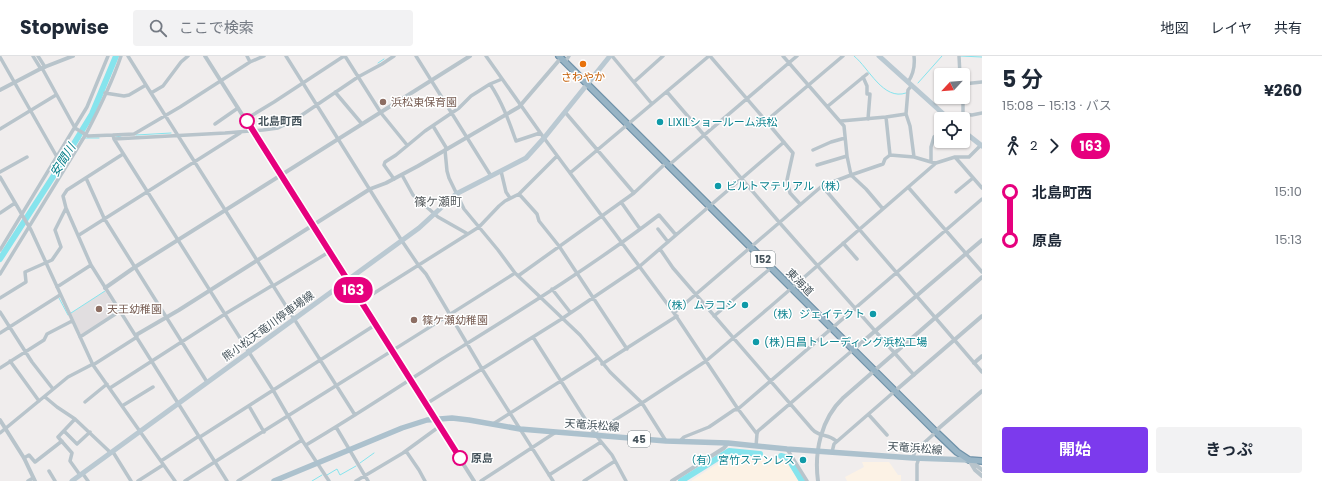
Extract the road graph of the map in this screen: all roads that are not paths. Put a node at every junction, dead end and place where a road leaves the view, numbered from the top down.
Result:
1 (33, 56) edge
2 (38, 56) edge
3 (73, 56) edge
4 (108, 56) edge
5 (121, 56) edge
6 (128, 56) edge
7 (188, 56) edge
8 (205, 56) edge
9 (247, 56) edge
10 (264, 56) edge
11 (286, 56) edge
12 (344, 56) edge
13 (394, 56) edge
14 (416, 56) edge
15 (470, 56) edge
16 (486, 56) edge
17 (569, 56) edge
18 (611, 56) edge
19 (663, 56) edge
20 (709, 56) edge
21 (783, 56) edge
22 (797, 56) edge
23 (843, 56) edge
24 (879, 56) edge
25 (914, 56) edge
26 (0, 57) edge
27 (66, 57) edge
28 (959, 57) edge
29 (562, 59) edge
30 (250, 62) junction
31 (789, 63) junction
32 (43, 68) junction
33 (960, 68) edge
34 (867, 74) dead end
35 (358, 77) junction
36 (863, 77) junction
37 (502, 79) junction
38 (221, 81) junction
39 (431, 81) junction
40 (15, 82) junction
41 (634, 82) junction
42 (982, 82) edge
43 (302, 83) junction
44 (970, 83) edge
45 (490, 84) junction
46 (587, 84) junction
47 (809, 84) junction
48 (910, 84) junction
49 (146, 85) junction
50 (0, 90) edge
51 (335, 92) junction
52 (667, 92) junction
53 (105, 93) junction
54 (151, 93) junction
55 (56, 95) junction
56 (746, 99) junction
57 (652, 104) junction
58 (521, 105) junction
59 (316, 106) junction
60 (828, 106) junction
61 (238, 108) junction
62 (31, 110) junction
63 (565, 112) junction
64 (941, 112) edge
65 (381, 113) junction
66 (451, 113) junction
67 (982, 113) edge
68 (906, 114) junction
69 (165, 115) junction
70 (507, 115) junction
71 (970, 115) edge
72 (886, 118) junction
73 (246, 119) junction
74 (868, 119) junction
75 (766, 121) junction
76 (840, 121) junction
77 (215, 124) dead end
78 (362, 124) junction
79 (628, 125) junction
80 (433, 126) junction
81 (75, 128) junction
82 (0, 129) edge
83 (253, 131) junction
84 (240, 132) junction
85 (540, 133) junction
86 (177, 134) junction
87 (704, 134) junction
88 (84, 136) junction
89 (113, 137) junction
90 (466, 137) junction
91 (970, 137) edge
92 (544, 138) junction
93 (845, 138) junction
94 (934, 138) edge
95 (338, 140) junction
96 (784, 142) junction
97 (407, 145) junction
98 (981, 146) edge
99 (446, 149) junction
100 (597, 150) junction
101 (813, 150) dead end
102 (124, 154) junction
103 (890, 155) junction
104 (557, 156) junction
105 (847, 156) junction
106 (914, 156) junction
107 (27, 157) dead end
108 (57, 157) junction
109 (955, 157) junction
110 (194, 162) junction
111 (934, 162) junction
112 (668, 164) junction
113 (817, 165) dead end
114 (0, 172) edge
115 (502, 172) junction
116 (570, 173) junction
117 (402, 175) junction
118 (851, 175) junction
119 (280, 176) junction
120 (491, 176) junction
121 (0, 177) edge
122 (86, 178) junction
123 (742, 178) junction
124 (973, 178) junction
125 (394, 179) junction
126 (822, 186) junction
127 (908, 187) junction
128 (982, 188) edge
129 (370, 189) junction
130 (147, 191) junction
131 (956, 192) dead end
132 (634, 193) junction
133 (456, 194) junction
134 (519, 194) junction
135 (510, 198) junction
136 (982, 199) edge
137 (621, 202) junction
138 (16, 203) junction
139 (800, 204) junction
140 (710, 206) junction
141 (66, 208) junction
142 (883, 209) junction
143 (226, 210) junction
144 (0, 212) edge
145 (22, 214) junction
146 (434, 214) junction
147 (602, 216) junction
148 (104, 218) junction
149 (779, 222) junction
150 (312, 225) junction
151 (29, 226) junction
152 (479, 227) junction
153 (640, 229) junction
154 (658, 229) dead end
155 (859, 229) junction
156 (945, 231) junction
157 (468, 234) junction
158 (78, 235) junction
159 (676, 235) junction
160 (178, 240) junction
161 (982, 240) edge
162 (402, 241) junction
163 (622, 242) junction
164 (668, 242) junction
165 (843, 243) junction
166 (559, 246) junction
167 (750, 247) junction
168 (660, 249) junction
169 (0, 250) edge
170 (329, 252) junction
171 (966, 254) junction
172 (857, 259) dead end
173 (257, 260) junction
174 (46, 263) junction
175 (91, 265) junction
176 (817, 265) junction
177 (419, 266) junction
178 (640, 266) junction
179 (135, 267) junction
180 (771, 268) junction
181 (982, 272) edge
182 (577, 273) junction
183 (897, 273) junction
184 (0, 274) edge
185 (517, 274) junction
186 (982, 278) edge
187 (347, 281) junction
188 (273, 286) junction
189 (57, 287) junction
190 (105, 288) junction
191 (792, 288) junction
192 (552, 289) junction
193 (210, 290) junction
194 (696, 294) junction
195 (60, 295) junction
196 (916, 296) junction
197 (539, 297) junction
198 (0, 298) edge
199 (592, 298) junction
200 (360, 302) junction
201 (856, 308) junction
202 (120, 311) junction
203 (0, 312) edge
204 (570, 312) junction
205 (225, 314) junction
206 (676, 314) junction
207 (450, 316) junction
208 (714, 316) junction
209 (982, 316) edge
210 (167, 317) junction
211 (562, 318) junction
212 (935, 318) junction
213 (294, 319) junction
214 (72, 321) junction
215 (375, 325) junction
216 (10, 326) junction
217 (832, 329) junction
218 (875, 331) junction
219 (0, 333) edge
220 (136, 336) junction
221 (80, 337) junction
222 (532, 337) junction
223 (733, 337) junction
224 (954, 340) junction
225 (182, 342) junction
226 (468, 343) junction
227 (627, 349) junction
228 (854, 350) junction
229 (392, 351) junction
230 (25, 352) junction
231 (249, 352) junction
232 (894, 354) junction
233 (982, 356) edge
234 (597, 358) junction
235 (320, 360) junction
236 (10, 361) junction
237 (152, 361) junction
238 (706, 361) junction
239 (974, 362) junction
240 (93, 364) junction
241 (602, 364) junction
242 (0, 368) edge
243 (482, 369) junction
244 (874, 371) junction
245 (982, 372) edge
246 (914, 375) junction
247 (410, 380) junction
248 (561, 381) junction
249 (770, 381) junction
250 (207, 382) junction
251 (107, 384) junction
252 (336, 386) junction
253 (153, 387) dead end
254 (110, 388) junction
255 (53, 389) junction
256 (273, 390) junction
257 (895, 391) junction
258 (982, 391) edge
259 (45, 396) junction
260 (39, 401) junction
261 (85, 402) dead end
262 (642, 403) junction
263 (178, 404) junction
264 (426, 404) junction
265 (791, 404) junction
266 (122, 406) junction
267 (248, 406) junction
268 (738, 409) junction
269 (510, 414) junction
270 (355, 415) junction
271 (869, 415) junction
272 (289, 416) junction
273 (76, 419) junction
274 (434, 419) junction
275 (0, 420) edge
276 (494, 424) junction
277 (440, 426) junction
278 (336, 427) junction
279 (6, 429) junction
280 (520, 429) junction
281 (64, 431) junction
282 (140, 431) junction
283 (90, 432) junction
284 (264, 432) junction
285 (556, 432) junction
286 (936, 432) junction
287 (0, 433) edge
288 (595, 434) junction
289 (757, 434) junction
290 (821, 435) junction
291 (887, 435) dead end
292 (199, 436) junction
293 (302, 440) junction
294 (62, 441) junction
295 (666, 441) junction
296 (680, 441) junction
297 (836, 441) junction
298 (601, 442) junction
299 (728, 443) junction
300 (306, 445) junction
301 (756, 446) junction
302 (532, 448) junction
303 (787, 449) junction
304 (350, 450) junction
305 (406, 451) junction
306 (818, 451) junction
307 (112, 452) junction
308 (832, 452) junction
309 (24, 458) junction
310 (916, 458) junction
311 (969, 460) junction
312 (615, 461) junction
313 (982, 461) edge
314 (215, 462) junction
315 (162, 463) junction
316 (318, 463) junction
317 (982, 470) edge
318 (48, 471) dead end
319 (82, 474) junction
320 (549, 475) junction
321 (364, 476) junction
322 (982, 476) edge
323 (34, 479) edge
324 (28, 481) edge
325 (55, 481) edge
326 (72, 481) edge
327 (88, 481) edge
328 (131, 481) edge
329 (138, 481) edge
330 (175, 481) edge
331 (185, 481) edge
332 (227, 481) edge
333 (238, 481) edge
334 (274, 481) edge
335 (329, 481) edge
336 (356, 481) edge
337 (368, 481) edge
338 (425, 481) edge
339 (474, 481) edge
340 (481, 481) edge
341 (553, 481) edge
342 (584, 481) edge
343 (626, 481) edge
344 (672, 481) edge
345 (807, 481) edge
346 (818, 481) edge
347 (917, 481) edge

1 - 32 street
2 - 32 street
3 - 27 street
4 - 81 street
5 - 53 street
6 - 49 street
7 - 54 street
8 - 38 street
9 - 30 street
10 - 30 street
11 - 43 street
12 - 35 street
12 - 43 street
13 - 35 street
14 - 39 street
15 - 39 street
16 - 37 street
17 - 29 street
18 - 41 street
18 - 46 main road, 熊小松天竜川停車場線
19 - 41 street
20 - 52 street
20 - 56 street
21 - 31 street
22 - 31 street
23 - 47 street
24 - 48 main road
25 - 48 street
26 - 40 street
27 - 32 street
28 - 33 street
29 - 46 highway, 東海道 / 152
29 - 58 street
30 - 38 street
31 - 47 street
31 - 56 street
32 - 40 street
32 - 55 street
34 - 36 street
35 - 51 street
35 - 65 street
36 - 60 street
36 - 74 street
37 - 45 street
37 - 58 street
38 - 61 street
38 - 69 street
39 - 65 street
39 - 66 street
40 - 50 street
40 - 62 street
41 - 57 street
42 - 44 street
43 - 59 street
43 - 73 street
45 - 66 street
45 - 70 street
46 - 63 main road, 熊小松天竜川停車場線
46 - 79 highway, 東海道 / 152
47 - 60 street
47 - 75 street
48 - 64 main road
48 - 68 street
49 - 53 street
49 - 54 street
51 - 59 street
51 - 78 street
52 - 57 street
52 - 87 street
53 - 88 street
54 - 69 street
55 - 62 street
55 - 81 street
56 - 75 street
56 - 87 street
57 - 79 street
58 - 70 street
58 - 85 street
59 - 83 street
59 - 95 street
60 - 76 street
61 - 73 street
61 - 77 street
62 - 82 street
62 - 108 street
63 - 92 main road, 熊小松天竜川停車場線
63 - 100 street
65 - 78 street
65 - 97 street
66 - 80 street
66 - 90 street
67 - 71 street
68 - 72 street
68 - 106 street
69 - 86 street
69 - 89 street
70 - 85 street
70 - 90 street
72 - 74 street
72 - 103 street
73 - 83 street
74 - 76 street
75 - 96 street
76 - 93 street
78 - 95 street
79 - 100 street
79 - 112 highway, 東海道 / 152
80 - 97 street
80 - 99 street
81 - 88 street
81 - 108 street
83 - 84 street
83 - 119 street
84 - 86 street
84 - 110 street
85 - 92 street
86 - 89 street
86 - 110 street
87 - 112 street
87 - 123 street
88 - 89 street
88 - 151 street
89 - 102 street
90 - 99 street
90 - 120 street
91 - 98 main road
92 - 104 street
92 - 115 main road, 熊小松天竜川停車場線
93 - 101 street
93 - 105 street
94 - 111 street
95 - 119 street
95 - 129 street
96 - 123 street
96 - 139 street
97 - 125 street
98 - 109 street
99 - 117 street
99 - 133 street
100 - 116 street
100 - 132 street
102 - 122 street
102 - 130 street
103 - 106 street
103 - 118 street
104 - 116 street
104 - 134 street
105 - 113 street
105 - 118 street
106 - 111 street
107 - 114 street
108 - 145 street
109 - 111 street
109 - 124 street
110 - 130 street
110 - 143 street
111 - 127 street
112 - 132 street
112 - 140 highway, 東海道 / 152
115 - 120 main road, 熊小松天竜川停車場線
115 - 135 street
116 - 147 street
117 - 125 street
117 - 146 street
118 - 126 street
118 - 142 street
119 - 143 street
119 - 150 street
120 - 133 main road, 熊小松天竜川停車場線
121 - 138 street
122 - 141 street
122 - 148 street
123 - 140 street
123 - 149 street
124 - 128 street
124 - 131 street
125 - 129 street
126 - 139 street
126 - 155 street
127 - 142 street
127 - 156 street
129 - 150 street
129 - 162 street
130 - 148 street
130 - 160 street
132 - 137 street
133 - 146 main road, 熊小松天竜川停車場線
133 - 152 street
134 - 135 street
134 - 166 street
135 - 152 street
136 - 156 street
137 - 147 street
137 - 153 street
138 - 144 street
138 - 145 street
139 - 149 street
140 - 159 street
140 - 167 highway, 東海道 / 152
141 - 158 street
141 - 174 street
142 - 155 street
143 - 160 street
143 - 173 street
145 - 151 street
145 - 169 street
146 - 157 street
146 - 162 main road, 熊小松天竜川停車場線
147 - 163 street
147 - 166 street
148 - 158 street
148 - 179 street
149 - 167 street
149 - 176 street
150 - 170 street
150 - 173 street
151 - 174 street
151 - 184 street
152 - 157 street
152 - 185 street
153 - 159 street
153 - 163 street
154 - 164 street
155 - 165 street
155 - 183 street
156 - 171 street
156 - 183 street
157 - 177 street
158 - 175 street
159 - 164 street
160 - 179 street
160 - 193 street
161 - 171 street
162 - 177 street
162 - 187 main road, 熊小松天竜川停車場線
163 - 178 street
163 - 182 street
164 - 168 street
165 - 172 street
165 - 176 street
166 - 182 street
166 - 185 street
167 - 180 highway, 東海道 / 152
167 - 194 street
168 - 178 street
168 - 194 street
170 - 187 street
170 - 188 street
171 - 181 street
171 - 196 street
173 - 188 street
173 - 193 street
174 - 189 street
174 - 198 street
175 - 189 street
175 - 190 street
176 - 191 street
176 - 201 street
177 - 200 street
177 - 207 street
178 - 199 street
178 - 206 street
179 - 190 street
179 - 210 street
180 - 191 highway, 東海道 / 152
180 - 208 street
182 - 192 street
182 - 199 street
183 - 196 street
183 - 201 street
185 - 197 street
185 - 207 street
186 - 212 street
187 - 200 street
187 - 213 main road, 熊小松天竜川停車場線
188 - 205 street
188 - 213 street
189 - 195 street
190 - 202 street
191 - 217 highway, 東海道 / 152
191 - 223 street
192 - 197 street
192 - 204 street
193 - 205 street
193 - 210 street
194 - 206 street
194 - 208 street
195 - 214 street
195 - 216 street
196 - 212 street
196 - 218 street
197 - 211 street
197 - 226 street
199 - 204 street
199 - 227 street
200 - 215 street
201 - 217 street
201 - 218 street
202 - 220 street
202 - 221 street
203 - 216 street
204 - 211 street
205 - 225 street
205 - 231 street
206 - 227 street
206 - 238 street
207 - 226 street
207 - 229 street
208 - 223 street
209 - 224 street
210 - 220 street
210 - 225 street
211 - 222 street
211 - 234 street
212 - 224 street
212 - 232 street
213 - 231 main road, 熊小松天竜川停車場線
213 - 235 street
214 - 221 street
214 - 230 street
215 - 229 street
215 - 235 street
216 - 219 street
216 - 230 street
217 - 228 highway, 東海道 / 152
217 - 249 street
218 - 228 street
218 - 232 street
220 - 237 street
220 - 240 street
221 - 240 street
222 - 243 street
222 - 248 street
223 - 238 street
223 - 249 street
224 - 239 street
224 - 246 street
225 - 237 street
225 - 250 street
226 - 243 street
226 - 247 street
227 - 241 street
228 - 244 highway, 東海道 / 152
228 - 265 street
229 - 247 street
229 - 252 street
230 - 236 street
230 - 255 street
231 - 250 main road, 熊小松天竜川停車場線
231 - 256 street
232 - 244 street
232 - 246 street
233 - 239 street
234 - 241 street
234 - 248 street
235 - 252 street
235 - 256 street
236 - 242 street
236 - 260 street
237 - 254 street
237 - 263 street
238 - 262 street
238 - 268 street
239 - 245 street
240 - 251 street
240 - 255 street
241 - 262 street
243 - 264 street
243 - 269 street
244 - 257 highway, 東海道 / 152
244 - 290 street
246 - 257 street
247 - 264 street
247 - 270 street
248 - 269 street
248 - 288 street
249 - 265 street
249 - 268 street
250 - 263 main road, 熊小松天竜川停車場線
251 - 254 street
251 - 261 street
252 - 270 street
252 - 272 street
253 - 266 street
254 - 266 street
255 - 259 street
256 - 267 street
256 - 272 street
257 - 271 street
257 - 286 highway, 東海道 / 152
258 - 286 street
259 - 260 street
259 - 273 street
260 - 279 street
262 - 288 street
262 - 295 street
263 - 282 main road, 熊小松天竜川停車場線
263 - 292 street
264 - 274 street
265 - 289 street
265 - 290 street
266 - 282 street
267 - 284 street
267 - 292 street
268 - 289 street
268 - 296 street
269 - 276 street
269 - 280 street
270 - 278 street
271 - 291 street
271 - 297 street
272 - 284 street
272 - 293 street
273 - 281 street
273 - 283 street
274 - 276 main road, 天竜浜松線 / 45
274 - 277 street
274 - 304 main road, 天竜浜松線 / 45
275 - 279 street
276 - 280 main road, 天竜浜松線 / 45
277 - 305 street
277 - 339 street
278 - 300 street
278 - 304 street
279 - 287 street
279 - 309 street
280 - 285 main road, 天竜浜松線 / 45
280 - 302 street
281 - 283 street
281 - 294 street
282 - 307 main road, 熊小松天竜川停車場線
282 - 315 street
283 - 307 street
284 - 314 street
285 - 288 main road, 天竜浜松線 / 45
285 - 302 street
286 - 310 street
286 - 311 highway, 東海道 / 152
288 - 295 main road, 天竜浜松線 / 45
288 - 298 street
289 - 301 street
290 - 297 street
290 - 306 street
292 - 314 street
292 - 315 street
293 - 300 street
293 - 333 street
294 - 309 street
294 - 319 street
295 - 296 main road, 天竜浜松線 / 45
296 - 299 main road, 天竜浜松線 / 45
297 - 308 street
298 - 312 street
298 - 320 street
299 - 301 main road, 天竜浜松線 / 45
299 - 344 street
300 - 316 street
301 - 303 main road, 天竜浜松線 / 45
302 - 320 street
302 - 340 street
303 - 306 main road, 天竜浜松線 / 45
303 - 345 street
304 - 316 main road, 天竜浜松線 / 45
304 - 321 street
305 - 321 street
305 - 338 street
306 - 308 main road, 天竜浜松線 / 45
306 - 346 street
307 - 319 main road, 熊小松天竜川停車場線
307 - 328 street
308 - 310 main road, 天竜浜松線 / 45
309 - 323 street
310 - 311 main road, 天竜浜松線 / 45
310 - 347 street
311 - 313 highway
311 - 317 street
311 - 322 street
312 - 342 street
312 - 343 street
314 - 331 street
314 - 332 street
315 - 329 street
315 - 330 street
316 - 334 main road, 天竜浜松線 / 45
316 - 335 street
318 - 325 street
319 - 326 main road, 熊小松天竜川停車場線
319 - 327 street
320 - 341 street
321 - 336 street
321 - 337 street
323 - 324 street

